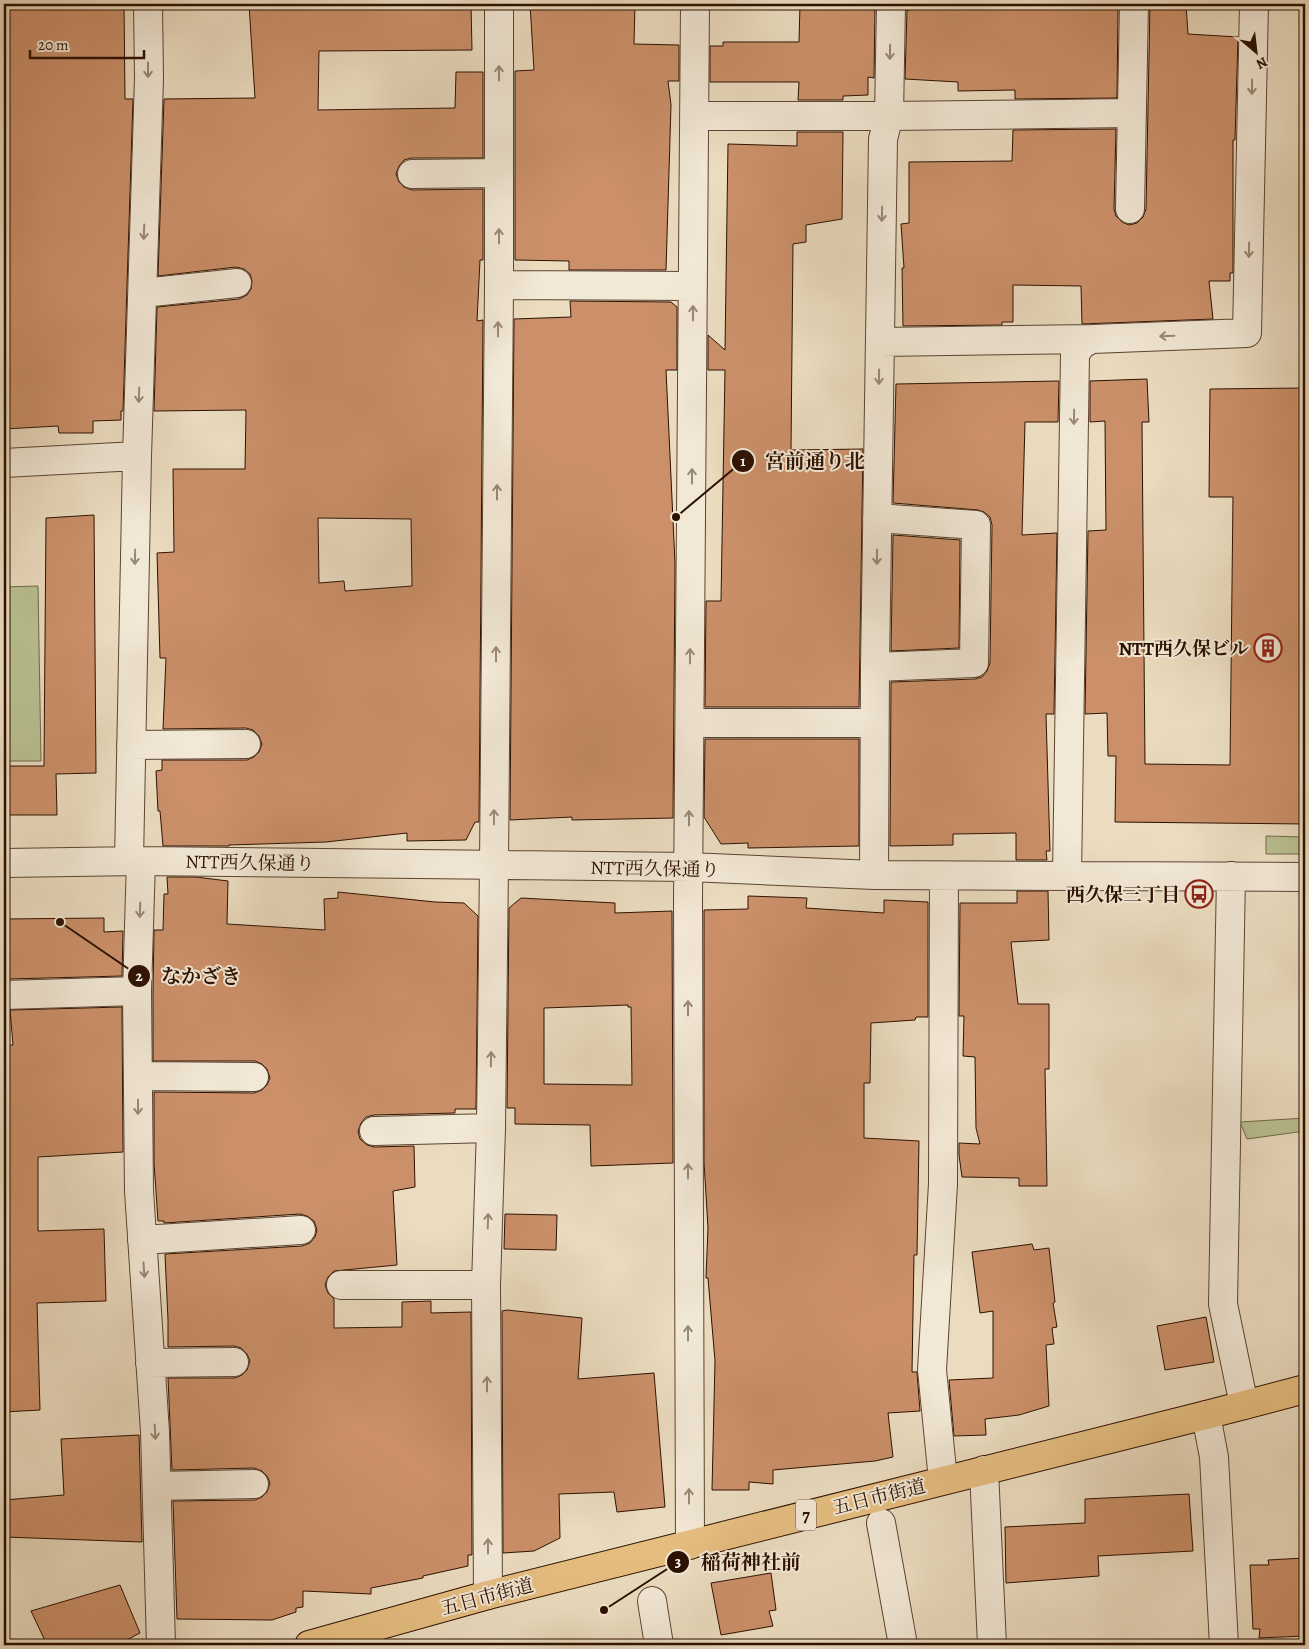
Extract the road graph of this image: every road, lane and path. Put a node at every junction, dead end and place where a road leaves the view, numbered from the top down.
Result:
1 (148, 4) edge
2 (499, 4) edge
3 (695, 4) edge
4 (890, 4) edge
5 (1134, 4) edge
6 (1254, 4) edge
7 (1132, 113) junction
8 (694, 116) junction
9 (889, 116) junction
10 (499, 173) junction
11 (412, 174) dead end
12 (1130, 209) dead end
13 (237, 283) dead end
14 (498, 284) junction
15 (693, 286) junction
16 (143, 293) junction
17 (1092, 339) junction
18 (880, 342) junction
19 (138, 456) junction
20 (4, 463) edge
21 (878, 518) junction
22 (874, 667) junction
23 (690, 723) junction
24 (874, 723) junction
25 (246, 744) dead end
26 (131, 746) junction
27 (135, 861) junction
28 (4, 863) edge
29 (494, 866) junction
30 (689, 867) junction
31 (874, 875) junction
32 (944, 876) junction
33 (1067, 876) junction
34 (1232, 876) junction
35 (1305, 877) edge
36 (138, 991) junction
37 (4, 995) edge
38 (138, 1076) junction
39 (254, 1077) dead end
40 (491, 1128) junction
41 (374, 1131) dead end
42 (301, 1230) dead end
43 (142, 1240) junction
44 (341, 1285) dead end
45 (486, 1285) junction
46 (234, 1362) dead end
47 (150, 1363) junction
48 (1305, 1389) edge
49 (1244, 1405) junction
50 (1206, 1415) junction
51 (984, 1470) junction
52 (943, 1480) junction
53 (254, 1484) dead end
54 (157, 1486) junction
55 (881, 1522) dead end
56 (690, 1545) junction
57 (488, 1595) junction
58 (652, 1600) dead end
59 (161, 1645) edge
60 (309, 1645) edge
61 (659, 1645) edge
62 (902, 1645) edge
63 (992, 1645) edge
64 (1224, 1645) edge

1 -> 16 street
10 -> 2 street
3 - 8 street
4 -> 9 street
5 - 7 street
6 -> 17 street
7 - 9 street
7 - 12 street
8 - 9 street
8 - 15 street
9 -> 18 street
10 - 11 street
14 -> 10 street
13 - 16 street
14 - 15 street
29 -> 14 street
23 -> 15 street
16 -> 19 street
17 - 18 street
17 -> 33 street
18 -> 21 street
19 - 20 street
19 -> 26 street
21 -> 22 street
21 - 22 street
22 - 24 street
23 - 24 street
30 -> 23 street
24 - 31 street
25 - 26 street
26 - 27 street
27 - 28 street, NTT西久保通り
27 - 29 street, NTT西久保通り
27 -> 36 street
29 - 30 street, NTT西久保通り
40 -> 29 street
30 - 31 street, NTT西久保通り
56 -> 30 street
31 - 32 street, NTT西久保通り
32 - 33 street, NTT西久保通り
32 - 52 street
33 - 34 street, NTT西久保通り
34 - 35 street, NTT西久保通り
34 - 49 street
36 - 37 street
36 - 38 street
38 - 39 street
38 -> 43 street
40 - 41 street
45 -> 40 street
42 - 43 street
43 -> 47 street
44 - 45 street
57 -> 45 street
46 - 47 street
47 -> 54 street
48 - 49 main road, 五日市街道 / 7
49 - 50 main road, 五日市街道 / 7
50 - 51 main road, 五日市街道 / 7
50 - 64 street
51 - 52 main road, 五日市街道 / 7
51 - 63 street
52 - 56 main road, 五日市街道 / 7
53 - 54 street
54 - 59 street
55 - 62 street
56 - 57 main road, 五日市街道 / 7
57 - 60 main road, 五日市街道 / 7
58 - 61 street

